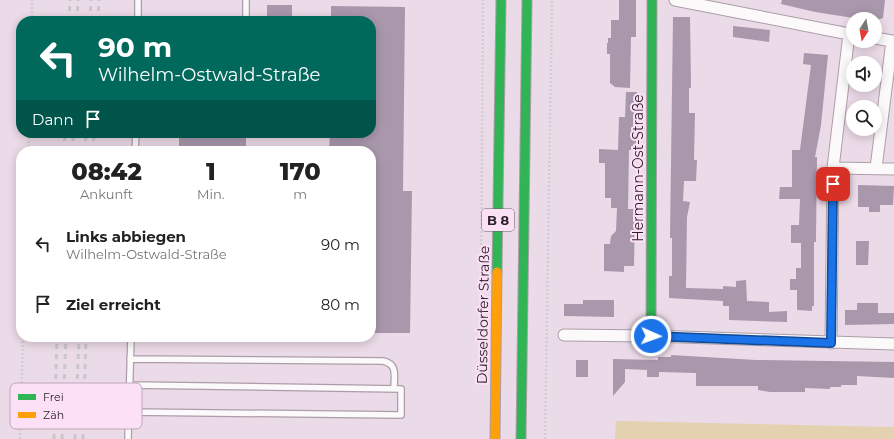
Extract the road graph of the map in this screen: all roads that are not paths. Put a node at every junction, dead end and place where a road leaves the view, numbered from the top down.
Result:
1 (138, 0) edge
2 (246, 0) edge
3 (501, 0) edge
4 (527, 0) edge
5 (652, 0) edge
6 (675, 0) edge
7 (138, 16) edge
8 (246, 16) edge
9 (846, 34) edge
10 (882, 39) edge
11 (849, 48) edge
12 (833, 168) junction
13 (876, 168) junction
14 (894, 169) edge
15 (564, 335) dead end
16 (651, 336) junction
17 (131, 342) edge
18 (831, 343) junction
19 (894, 344) edge
20 (130, 359) junction
21 (130, 383) edge
22 (142, 385) edge
23 (394, 389) junction
24 (142, 412) edge
25 (129, 429) edge
26 (128, 439) edge
27 (495, 439) edge
28 (521, 439) edge

1 - 7 lane
2 - 8 lane
3 - 27 main road, Düsseldorfer Straße / B 8
4 - 28 main road, B 8
5 - 16 main road, Hermann-Ost-Straße
6 - 9 street
10 - 13 street
11 - 12 street
12 - 13 street
12 - 18 street
13 - 14 street
15 - 16 street
16 - 18 street
17 - 20 lane
18 - 19 street
20 - 21 lane
20 - 23 lane
22 - 23 lane
23 - 24 lane
25 - 26 lane

